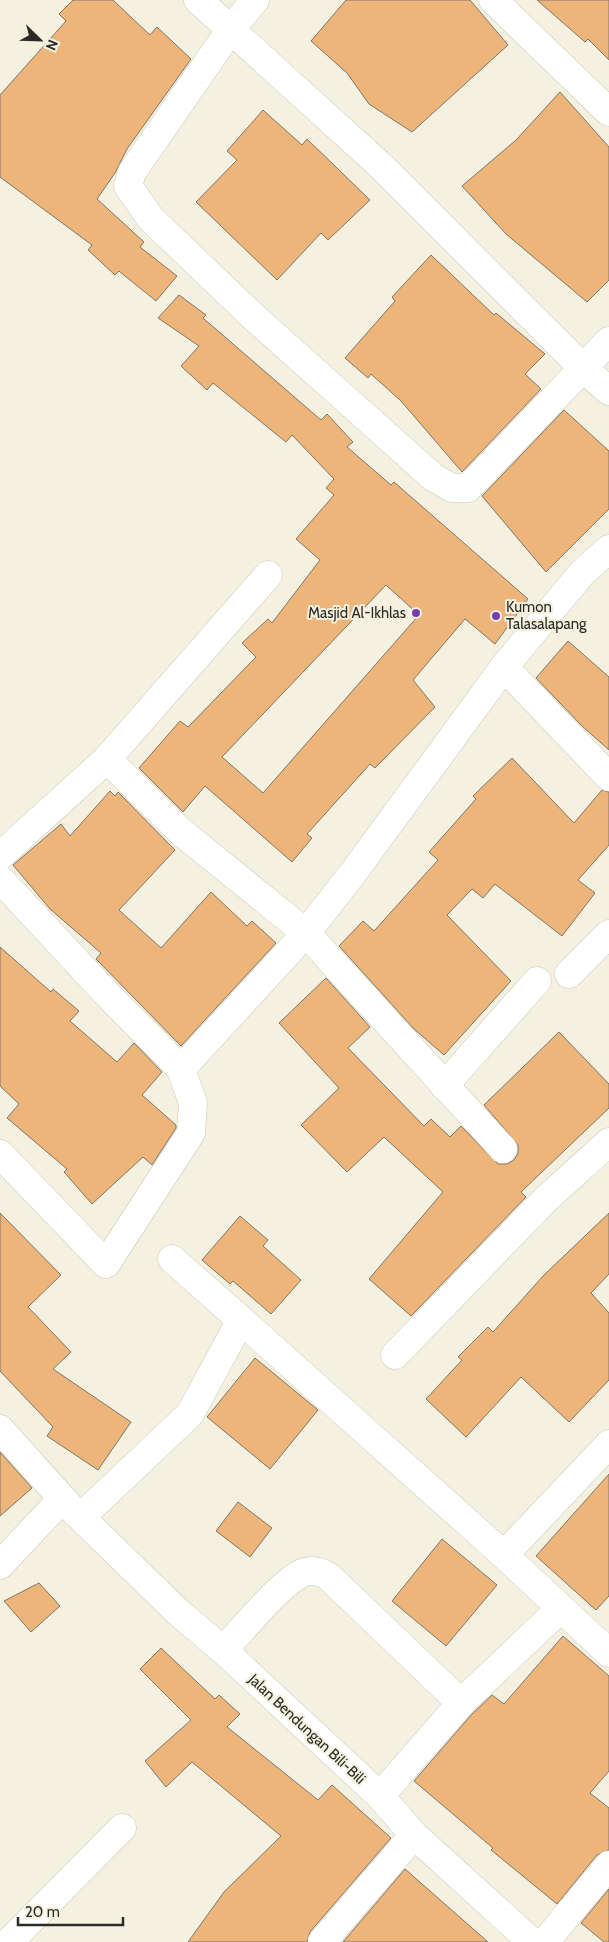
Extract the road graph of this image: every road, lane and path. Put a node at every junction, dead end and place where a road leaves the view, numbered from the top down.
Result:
1 (198, 0) edge
2 (255, 0) edge
3 (493, 0) edge
4 (231, 29) junction
5 (609, 112) edge
6 (609, 341) edge
7 (584, 368) junction
8 (609, 391) edge
9 (609, 549) edge
10 (268, 575) dead end
11 (504, 667) junction
12 (107, 759) junction
13 (609, 778) edge
14 (0, 856) edge
15 (0, 879) edge
16 (306, 933) junction
17 (609, 934) edge
18 (569, 974) dead end
19 (537, 981) dead end
20 (181, 1068) junction
21 (444, 1086) junction
22 (609, 1142) edge
23 (503, 1149) dead end
24 (0, 1154) edge
25 (172, 1259) dead end
26 (241, 1320) junction
27 (395, 1355) dead end
28 (0, 1429) edge
29 (609, 1444) edge
30 (72, 1508) junction
31 (504, 1556) junction
32 (0, 1565) edge
33 (560, 1609) junction
34 (223, 1650) junction
35 (609, 1652) edge
36 (461, 1703) junction
37 (380, 1796) junction
38 (122, 1828) dead end
39 (414, 1835) junction
40 (609, 1864) edge
41 (9, 1942) edge
42 (322, 1942) edge
43 (532, 1942) edge
44 (545, 1942) edge

1 - 4 street
2 - 4 street
3 - 5 street
4 - 7 street
4 - 7 street
6 - 7 street
7 - 8 street
9 - 11 street
10 - 12 street
11 - 13 street
11 - 16 street
12 - 14 street
12 - 16 street
15 - 20 street
16 - 20 street
16 - 21 street
17 - 18 street
19 - 21 street
20 - 24 street
21 - 23 street
22 - 27 street
25 - 26 street
26 - 30 street
26 - 31 street
28 - 30 street, Jalan Bendungan Bili-Bili
29 - 31 street
30 - 32 street
30 - 34 street, Jalan Bendungan Bili-Bili
31 - 33 street
33 - 35 street
33 - 36 street
34 - 36 street
34 - 37 street, Jalan Bendungan Bili-Bili
36 - 37 street
37 - 39 street, Jalan Bendungan Bili-Bili
38 - 41 street
39 - 42 street
39 - 43 street, Jalan Bendungan Bili-Bili
40 - 44 street

